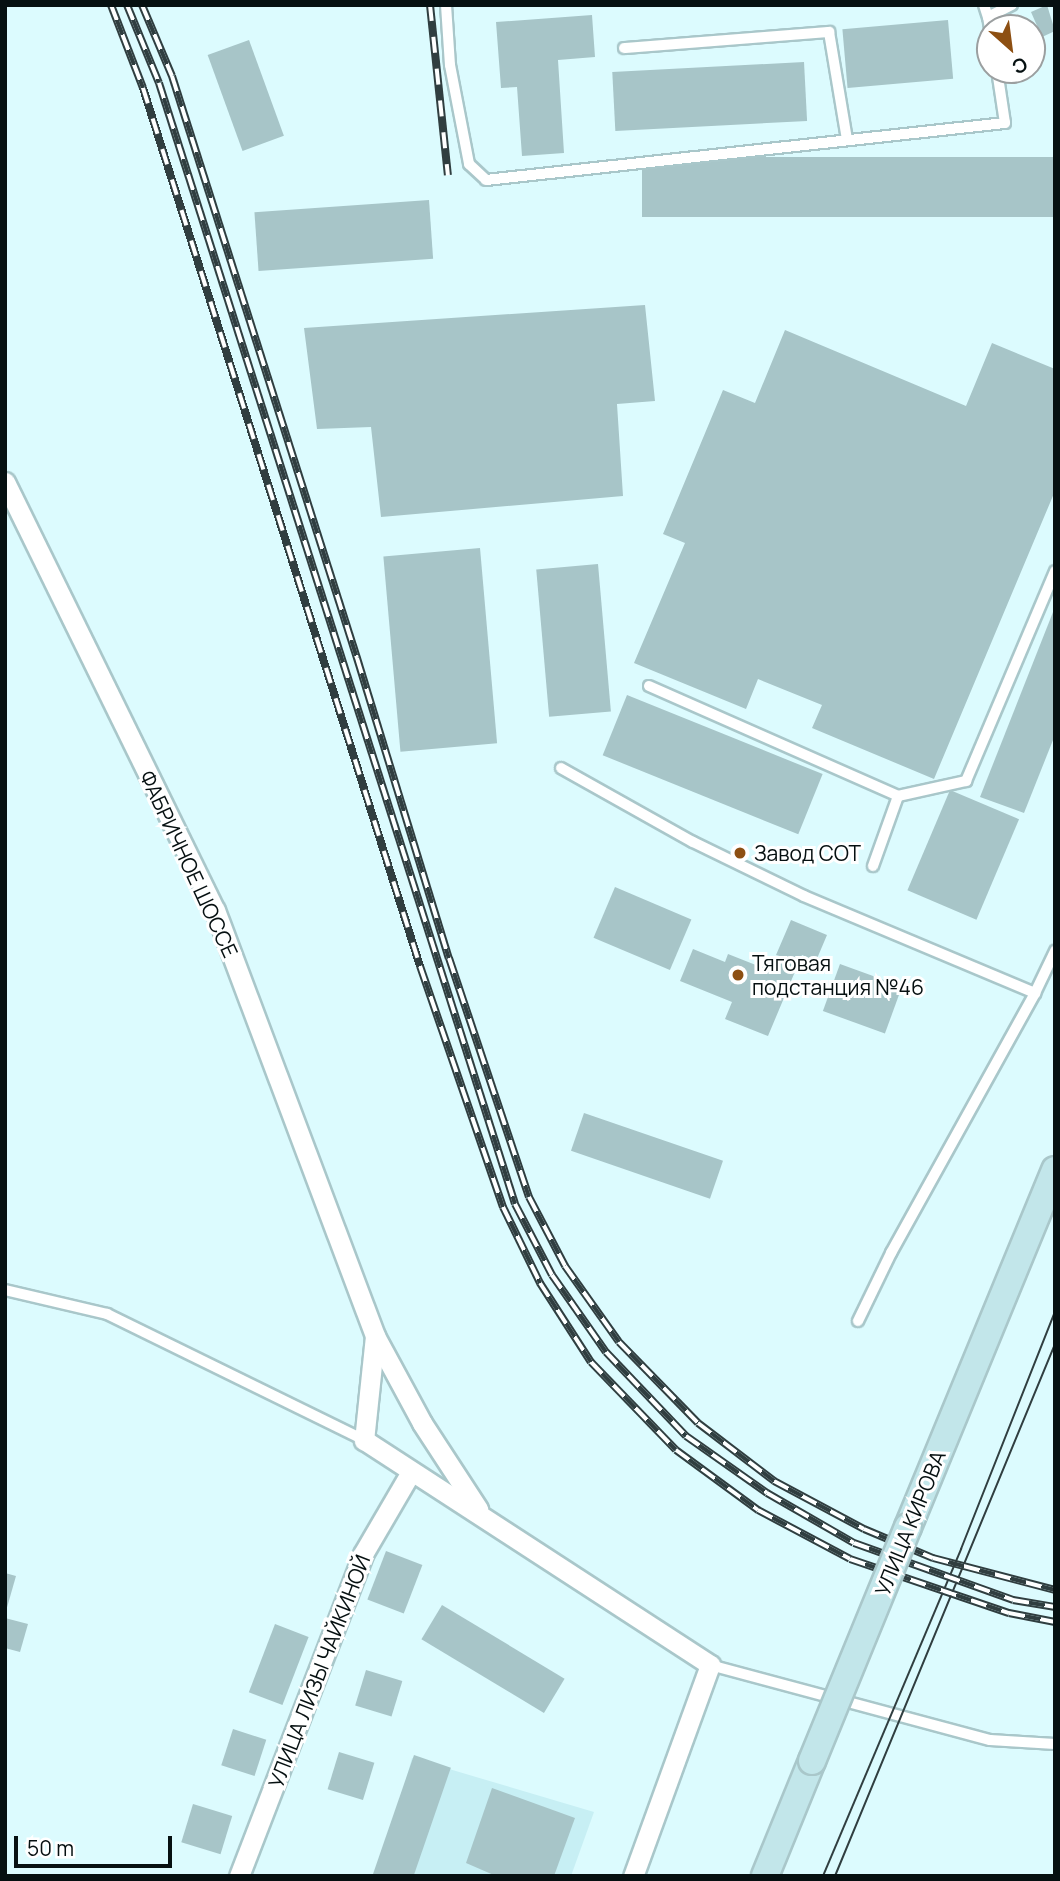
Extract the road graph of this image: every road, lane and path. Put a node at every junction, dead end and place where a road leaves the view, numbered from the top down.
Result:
1 (446, 5) edge
2 (1012, 5) edge
3 (995, 14) edge
4 (624, 48) dead end
5 (999, 84) edge
6 (847, 140) junction
7 (5, 482) edge
8 (1055, 571) edge
9 (649, 686) dead end
10 (561, 768) dead end
11 (898, 796) junction
12 (873, 866) dead end
13 (1055, 951) edge
14 (1035, 993) junction
15 (1055, 1170) edge
16 (5, 1290) edge
17 (858, 1321) dead end
18 (375, 1336) junction
19 (364, 1440) junction
20 (411, 1472) junction
21 (482, 1514) junction
22 (710, 1665) junction
23 (1055, 1744) edge
24 (239, 1876) edge
25 (633, 1876) edge
26 (765, 1876) edge

1 - 6 lane
2 - 3 lane
4 - 6 lane
5 - 6 lane
7 - 18 street, ФАБРИЧНОЕ ШОССЕ
8 - 11 lane
9 - 11 lane
10 - 14 lane
11 - 12 lane
13 - 14 lane
14 - 17 lane
15 - 26 main road, УЛИЦА КИРОВА, bridge
16 - 19 lane
18 - 19 street, ФАБРИЧНОЕ ШОССЕ
18 - 21 street, ФАБРИЧНОЕ ШОССЕ
19 - 20 street
20 - 21 street
20 - 24 street, УЛИЦА ЛИЗЫ ЧАЙКИНОЙ
21 - 22 street
22 - 23 lane
22 - 25 street

